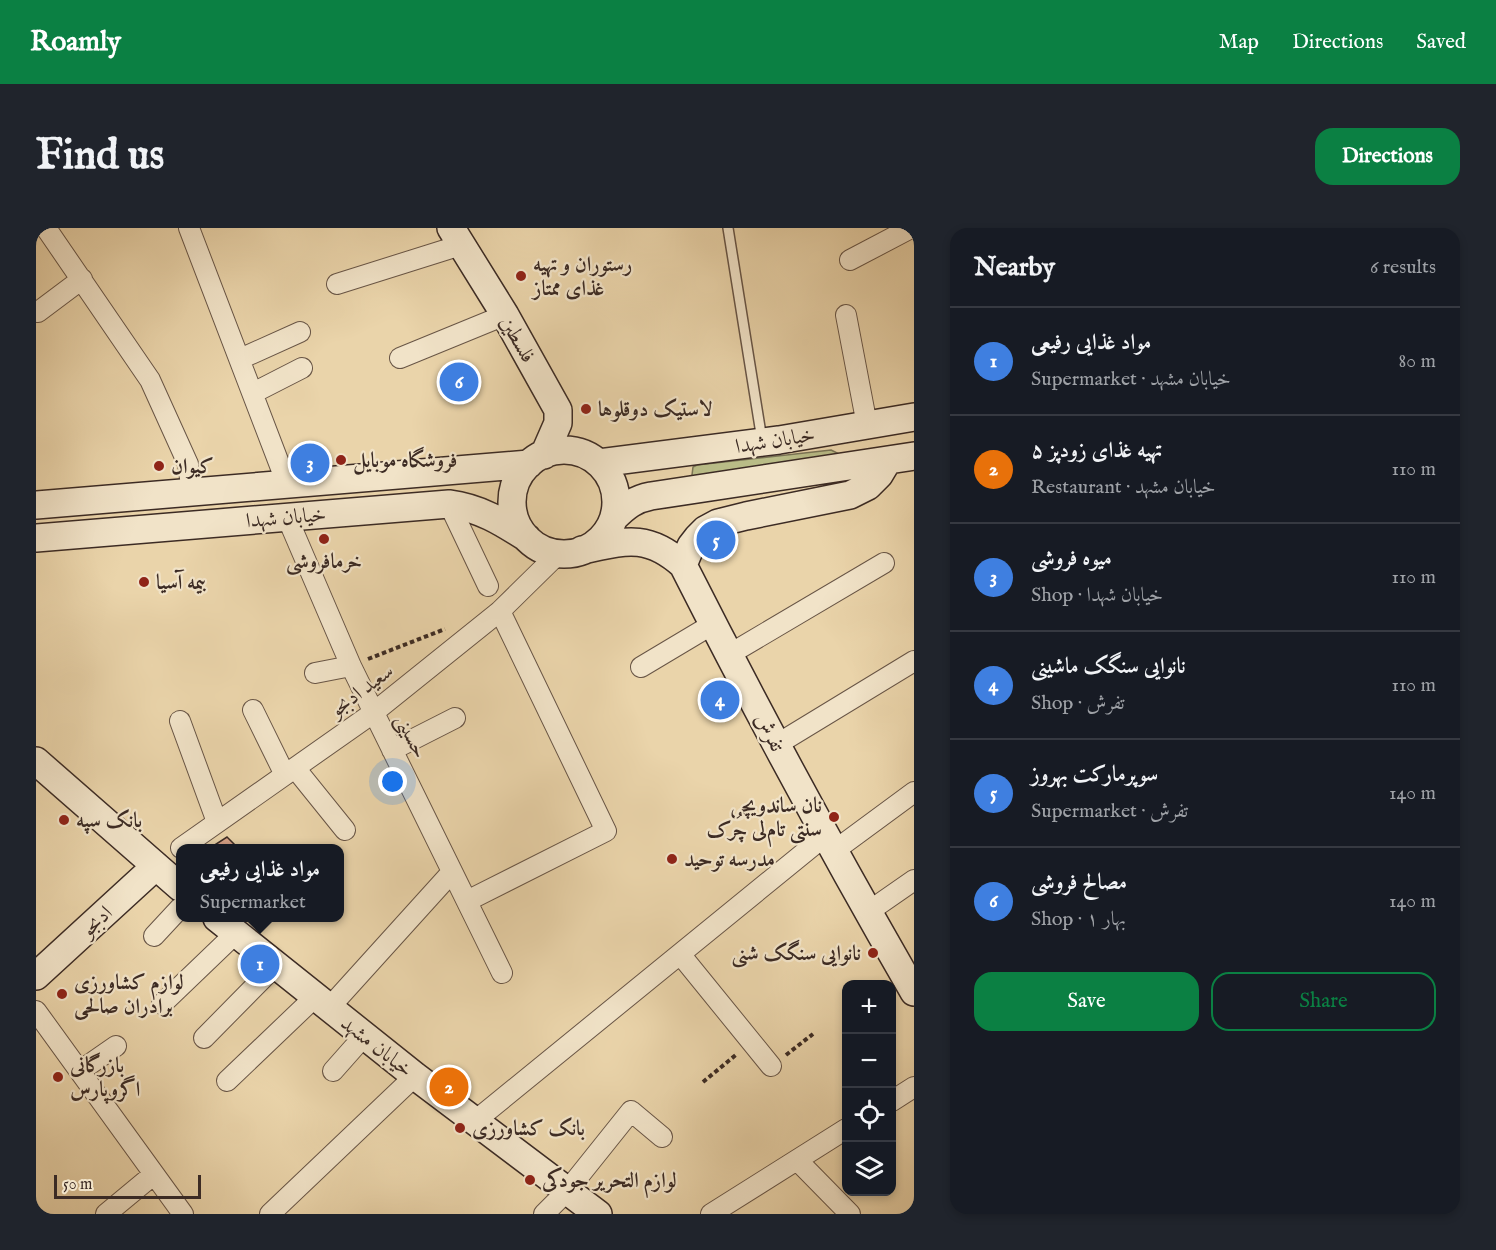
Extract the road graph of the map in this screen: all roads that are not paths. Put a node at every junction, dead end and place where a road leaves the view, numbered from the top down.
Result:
1 (189, 228) edge
2 (728, 228) edge
3 (911, 228) edge
4 (43, 232) edge
5 (456, 236) edge
6 (850, 260) dead end
7 (82, 279) junction
8 (337, 284) dead end
9 (38, 312) dead end
10 (505, 315) junction
11 (846, 315) dead end
12 (300, 332) dead end
13 (400, 358) dead end
14 (240, 359) junction
15 (302, 368) dead end
16 (253, 393) junction
17 (897, 422) edge
18 (762, 443) junction
19 (901, 458) edge
20 (537, 459) junction
21 (599, 463) junction
22 (287, 484) junction
23 (690, 491) junction
24 (192, 493) junction
25 (449, 504) junction
26 (36, 505) edge
27 (746, 516) junction
28 (287, 517) junction
29 (614, 518) junction
30 (36, 538) edge
31 (527, 538) junction
32 (570, 552) junction
33 (884, 563) dead end
34 (683, 565) junction
35 (488, 586) dead end
36 (500, 611) junction
37 (712, 624) junction
38 (730, 654) junction
39 (914, 661) edge
40 (351, 666) junction
41 (641, 667) dead end
42 (315, 673) dead end
43 (253, 710) dead end
44 (373, 712) junction
45 (455, 718) dead end
46 (180, 721) dead end
47 (776, 745) junction
48 (392, 750) junction
49 (37, 763) edge
50 (290, 772) junction
51 (914, 792) edge
52 (218, 822) junction
53 (345, 830) dead end
54 (830, 843) junction
55 (188, 844) edge
56 (176, 852) edge
57 (156, 866) junction
58 (452, 872) junction
59 (914, 880) edge
60 (176, 884) edge
61 (466, 902) junction
62 (176, 912) edge
63 (868, 912) junction
64 (226, 925) edge
65 (154, 936) dead end
66 (680, 954) junction
67 (276, 965) junction
68 (502, 973) dead end
69 (36, 976) edge
70 (914, 992) edge
71 (322, 1003) junction
72 (162, 1004) dead end
73 (36, 1011) edge
74 (364, 1036) junction
75 (204, 1038) dead end
76 (116, 1046) dead end
77 (771, 1066) road end
78 (80, 1071) junction
79 (333, 1071) dead end
80 (414, 1076) junction
81 (227, 1081) dead end
82 (914, 1087) edge
83 (896, 1098) edge
84 (475, 1121) junction
85 (842, 1132) edge
86 (662, 1137) dead end
87 (797, 1160) junction
88 (153, 1175) junction
89 (567, 1191) junction
90 (283, 1210) edge
91 (106, 1214) edge
92 (183, 1214) edge
93 (544, 1214) edge
94 (598, 1214) edge
95 (711, 1214) edge
96 (850, 1214) edge

1 - 14 street
2 - 18 lane
3 - 6 street
4 - 7 street
5 - 8 street
5 - 10 street, فلسطین
7 - 9 street
7 - 24 street
10 - 13 street
10 - 20 street, فلسطین
11 - 17 street
12 - 14 street
14 - 16 street
15 - 16 street
16 - 22 street
17 - 18 street, خیابان شهدا
18 - 21 street, خیابان شهدا
19 - 23 street, خیابان شهدا
19 - 27 street
20 - 21 street
20 - 22 street, خیابان شهدا
20 - 31 street
21 - 29 street
22 - 24 street, خیابان شهدا
23 - 27 street
23 - 29 street, خیابان شهدا
24 - 26 street, خیابان شهدا
25 - 28 street, خیابان شهدا
25 - 31 street, خیابان شهدا
25 - 35 street
27 - 34 street
28 - 30 street, خیابان شهدا
28 - 40 street, حسینی
29 - 32 street
31 - 32 street
32 - 34 street, تفرش
32 - 36 street, سعید ادبجو
33 - 38 street
34 - 37 street, تفرش
36 - 44 street, سعید ادبجو
36 - 61 street
37 - 38 street, تفرش
37 - 41 street
38 - 47 street, تفرش
39 - 47 street
40 - 42 street
40 - 44 street, حسینی
43 - 50 street
44 - 48 street, حسینی
44 - 50 street, سعید ادبجو
45 - 48 street
46 - 52 street
47 - 54 street, تفرش
48 - 58 street, حسینی
49 - 57 street
50 - 52 street, سعید ادبجو
50 - 53 street
51 - 54 street
52 - 55 street, سعید ادبجو
54 - 63 street, تفرش
54 - 66 street
56 - 57 street, سعید ادبجو
57 - 60 street
57 - 69 street, ادبجو
58 - 61 street, حسینی
58 - 71 street
59 - 63 street
61 - 68 street, حسینی
62 - 65 street
63 - 70 street, تفرش
64 - 67 street, خیابان مشهد
64 - 72 street
66 - 77 street
66 - 84 street
67 - 71 street, خیابان مشهد
67 - 75 street
71 - 74 street, خیابان مشهد
71 - 81 street
73 - 78 street
74 - 79 street
74 - 80 street, خیابان مشهد
76 - 78 street
78 - 88 street
80 - 84 street, خیابان مشهد
80 - 90 street
82 - 83 street
84 - 89 street, خیابان مشهد
85 - 87 street
86 - 89 street
87 - 95 street
87 - 96 street
88 - 91 street
88 - 92 street
89 - 93 street
89 - 94 street, خیابان مشهد

